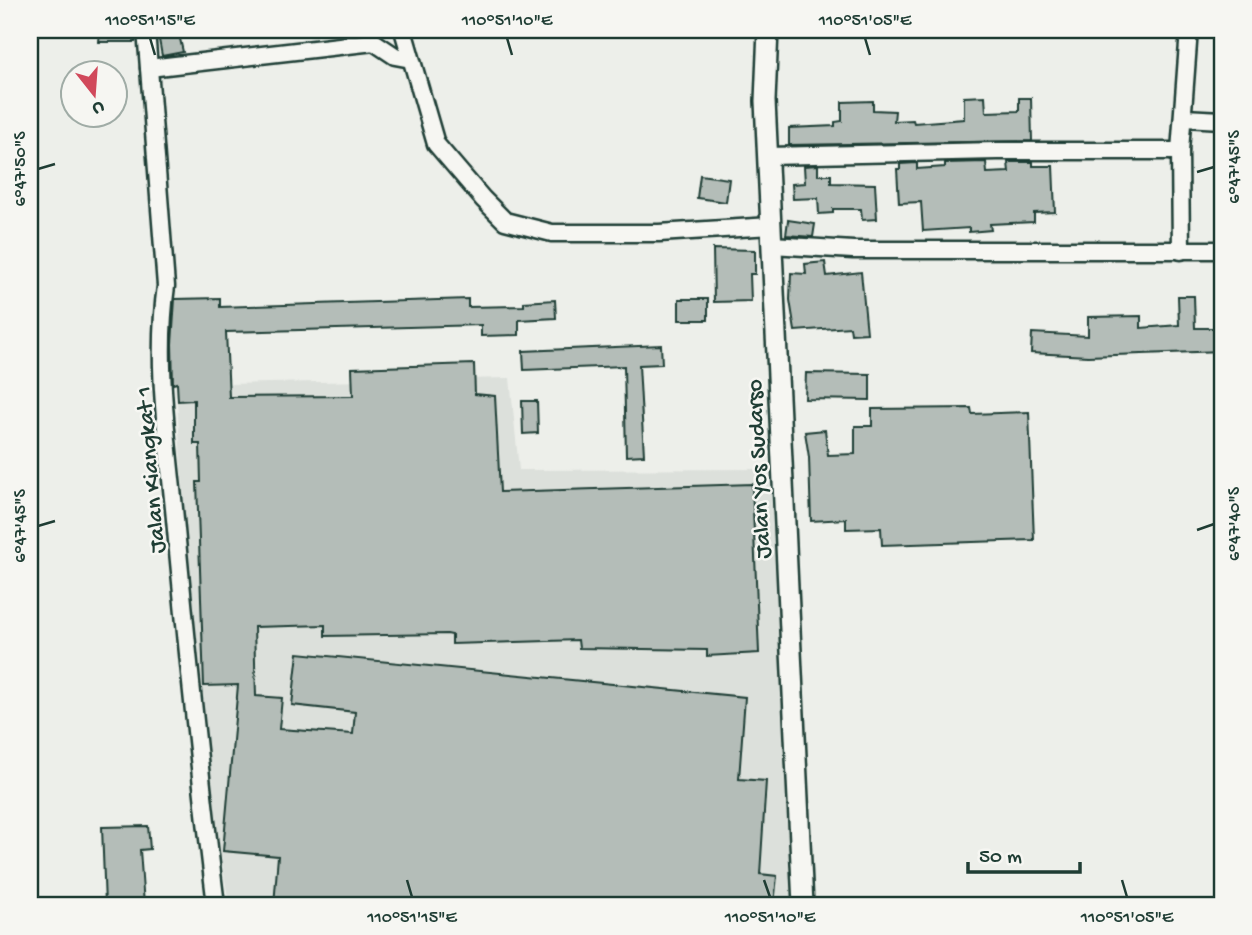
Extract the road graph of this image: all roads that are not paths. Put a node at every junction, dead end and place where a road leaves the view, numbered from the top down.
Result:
1 (146, 30) edge
2 (402, 30) edge
3 (768, 30) edge
4 (1189, 30) edge
5 (411, 59) junction
6 (149, 68) junction
7 (1184, 118) junction
8 (1222, 120) edge
9 (1180, 151) junction
10 (768, 156) junction
11 (771, 236) junction
12 (1222, 250) edge
13 (1181, 251) junction
14 (216, 905) edge
15 (803, 905) edge

1 - 6 street, Jalan Kiangkat 1
2 - 5 street
3 - 10 street, Jalan Yos Sudarso
4 - 7 street
5 - 6 street
5 - 11 street
6 - 14 street, Jalan Kiangkat 1
7 - 8 street
7 - 9 street
9 - 10 street
9 - 13 street
10 - 11 street, Jalan Yos Sudarso
11 - 13 street
11 - 15 street, Jalan Yos Sudarso
12 - 13 street

